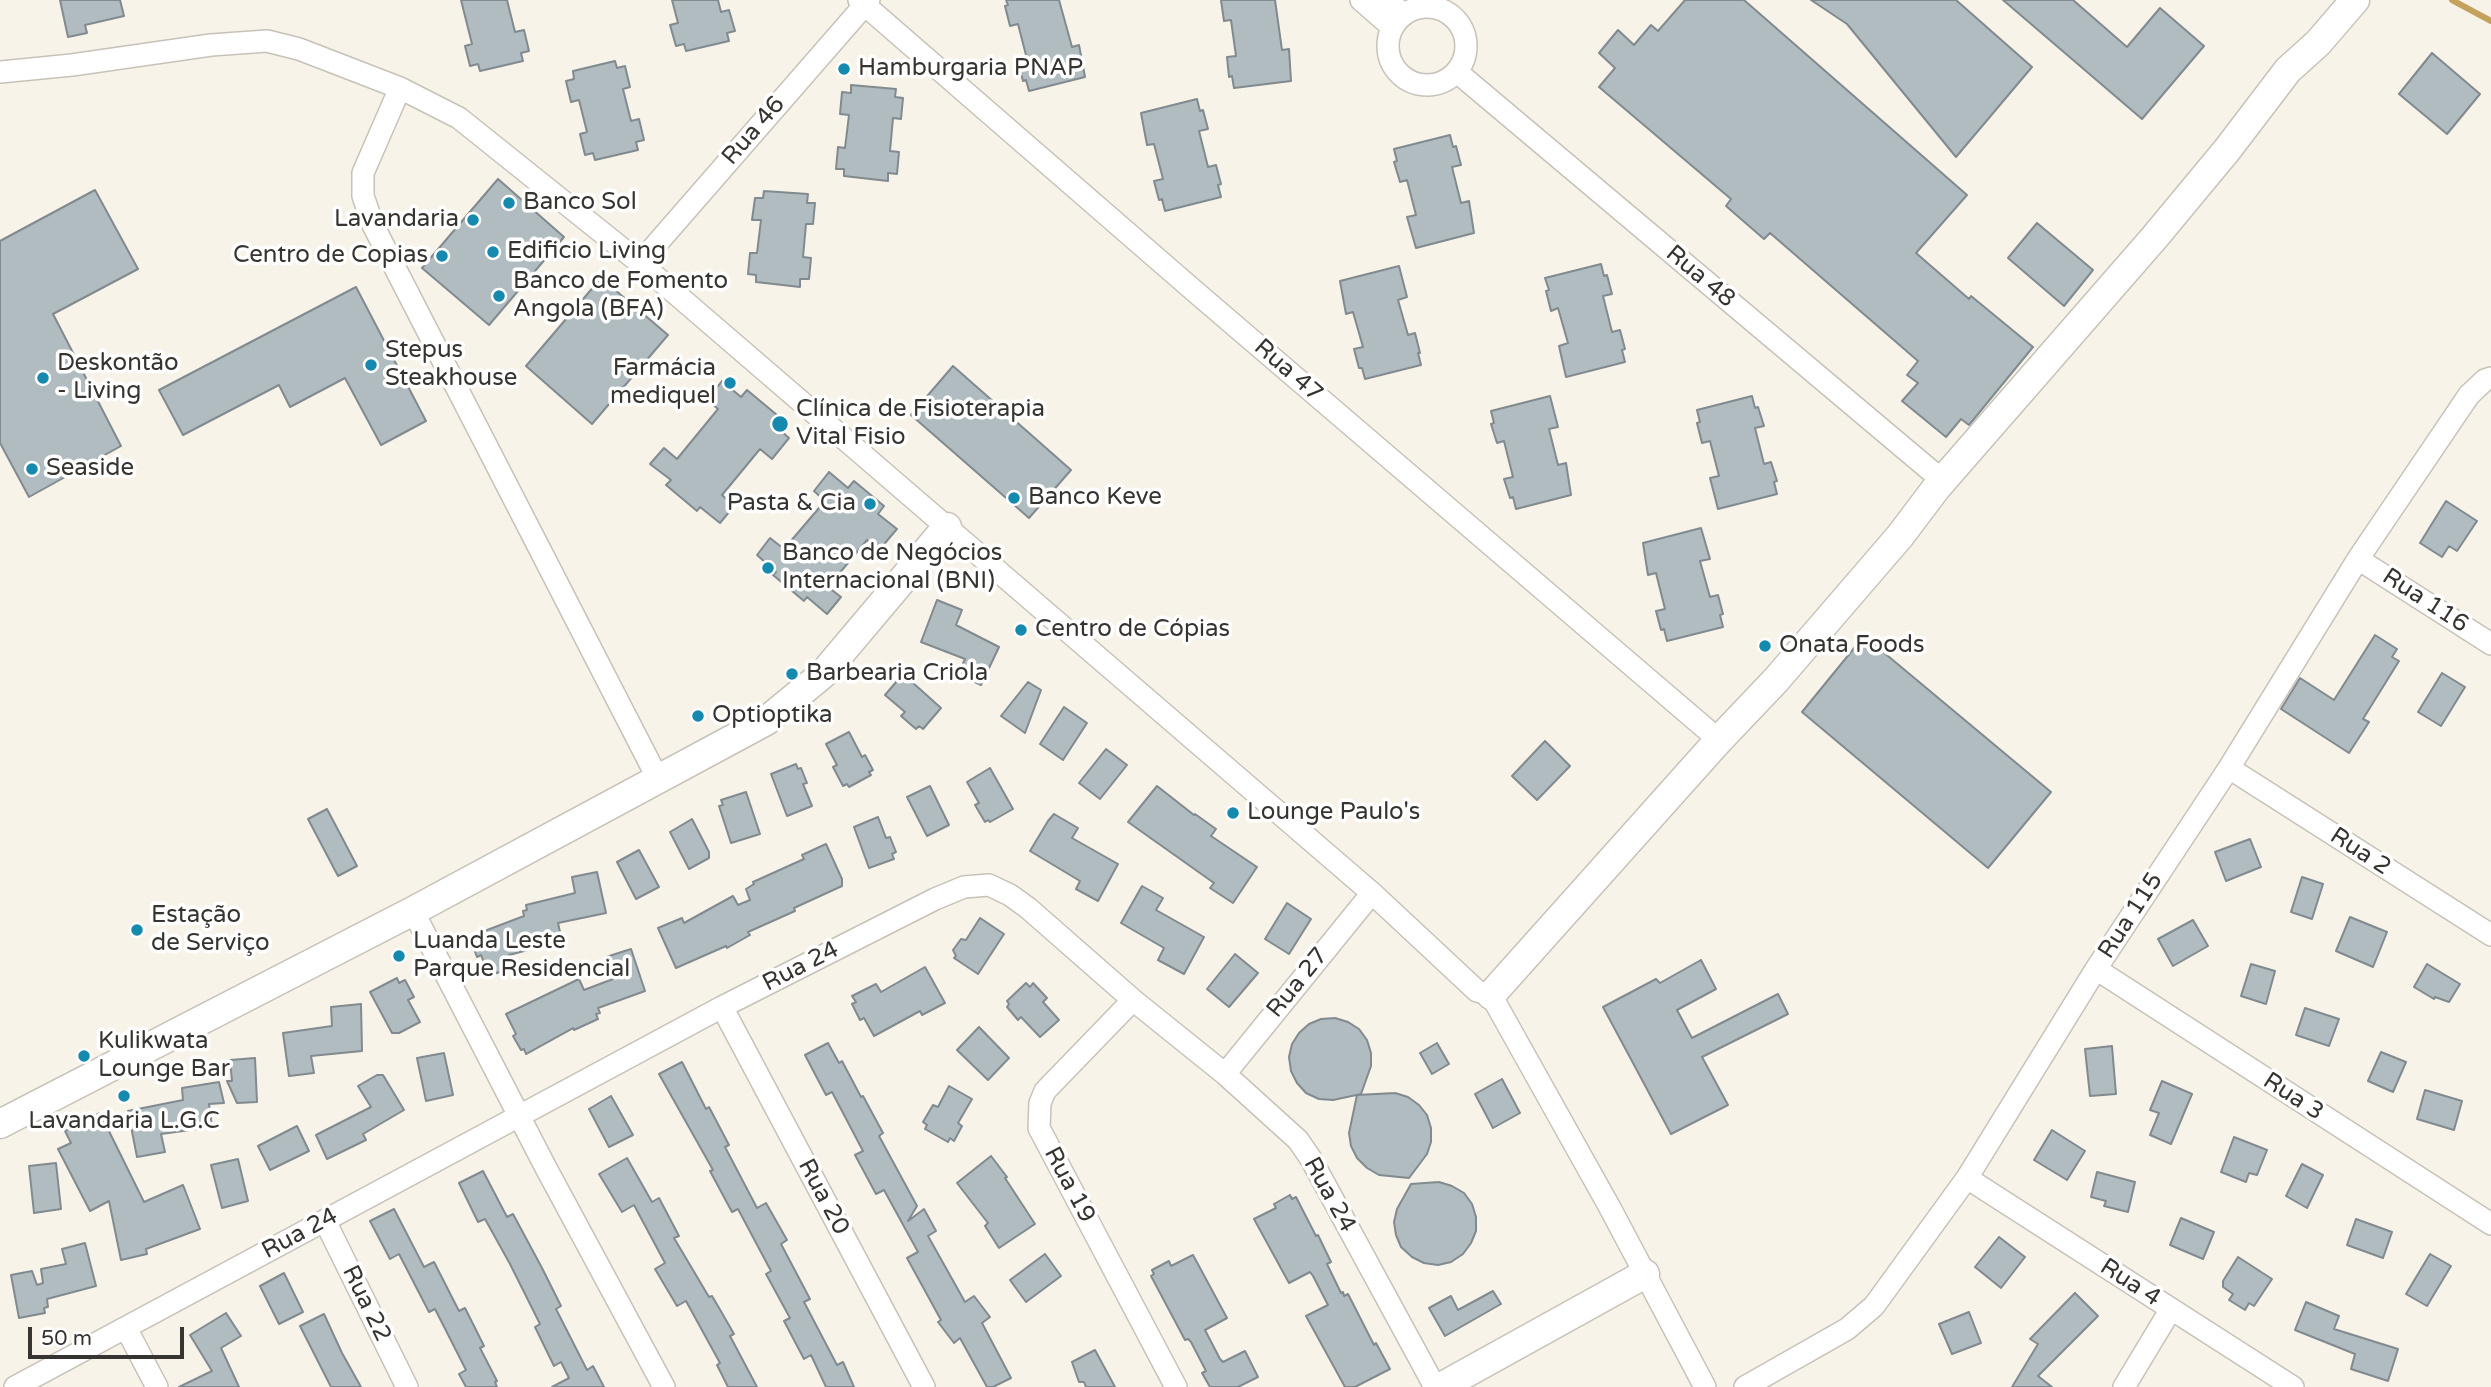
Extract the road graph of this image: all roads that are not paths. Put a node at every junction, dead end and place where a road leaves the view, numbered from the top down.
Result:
1 (1361, 0) edge
2 (1387, 0) edge
3 (2355, 0) edge
4 (864, 2) edge
5 (1398, 21) junction
6 (0, 72) edge
7 (1457, 72) junction
8 (400, 88) junction
9 (640, 263) junction
10 (2491, 378) edge
11 (1944, 481) junction
12 (947, 527) junction
13 (2358, 559) junction
14 (2491, 644) edge
15 (1719, 740) junction
16 (2229, 768) junction
17 (658, 779) junction
18 (1372, 893) junction
19 (413, 911) junction
20 (2491, 935) edge
21 (2096, 970) junction
22 (1491, 995) junction
23 (1133, 1000) junction
24 (722, 1007) junction
25 (1225, 1074) junction
26 (519, 1116) junction
27 (0, 1124) edge
28 (1967, 1178) junction
29 (325, 1221) junction
30 (2491, 1224) edge
31 (1645, 1274) junction
32 (2171, 1309) junction
33 (126, 1328) junction
34 (15, 1387) edge
35 (157, 1387) edge
36 (407, 1387) edge
37 (664, 1387) edge
38 (923, 1387) edge
39 (1176, 1387) edge
40 (1435, 1387) edge
41 (1441, 1387) edge
42 (1704, 1387) edge
43 (1745, 1387) edge
44 (2124, 1387) edge
45 (2293, 1387) edge

1 - 5 street
2 - 5 street
3 - 11 street
4 - 9 street, Rua 46
4 - 15 street, Rua 47
5 - 7 street
5 - 7 street
6 - 8 street
7 - 11 street, Rua 48
8 - 9 street
8 - 17 street
9 - 12 street
10 - 13 street, Rua 115
11 - 15 street
12 - 17 street
12 - 18 street
13 - 14 street, Rua 116
13 - 16 street, Rua 115
15 - 22 street
16 - 20 street, Rua 2
16 - 21 street, Rua 115
17 - 19 street
18 - 22 street
18 - 25 street, Rua 27
19 - 26 street
19 - 27 street
21 - 28 street, Rua 115
21 - 30 street, Rua 3
22 - 31 street
23 - 24 street, Rua 24
23 - 25 street, Rua 24
23 - 39 street, Rua 19
24 - 26 street, Rua 24
24 - 38 street, Rua 20
25 - 40 street, Rua 24
26 - 29 street, Rua 24
26 - 37 street
28 - 32 street, Rua 4
28 - 43 street, Rua 115
29 - 33 street, Rua 24
29 - 36 street, Rua 22
31 - 41 street
31 - 42 street
32 - 44 street
32 - 45 street, Rua 4
33 - 34 street, Rua 24
33 - 35 street

